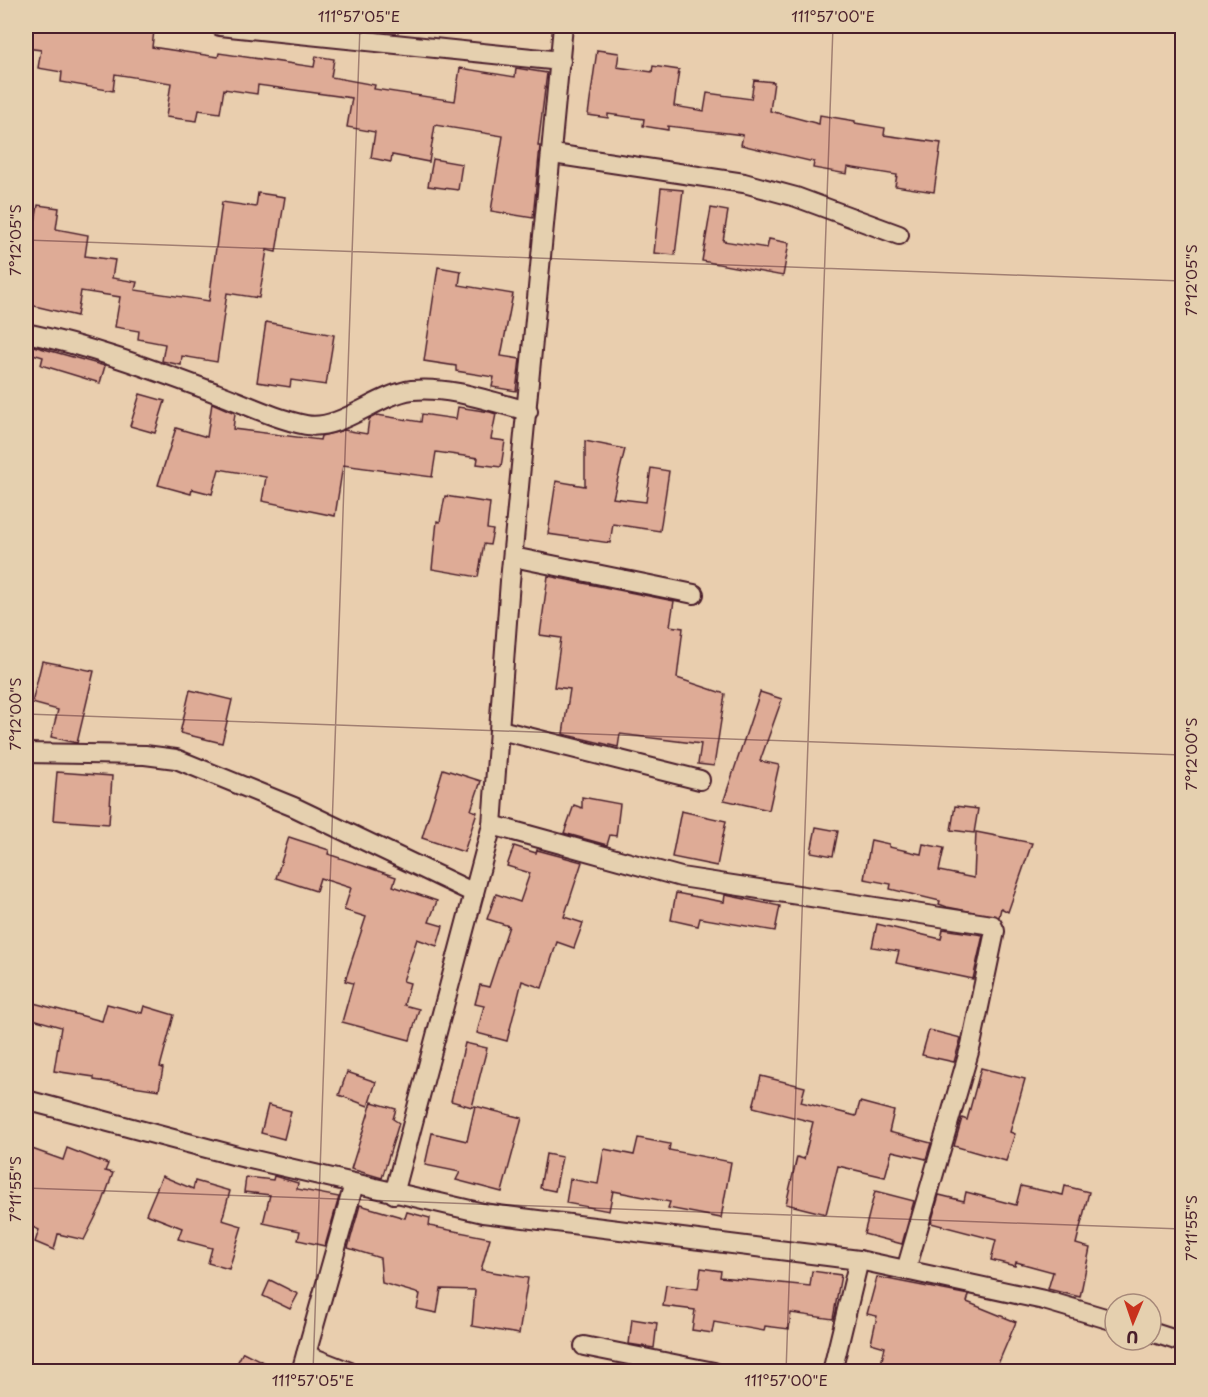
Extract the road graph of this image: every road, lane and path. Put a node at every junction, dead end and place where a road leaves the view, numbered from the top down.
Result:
1 (220, 26) edge
2 (563, 26) edge
3 (561, 61) junction
4 (553, 154) junction
5 (899, 235) dead end
6 (26, 333) edge
7 (528, 411) junction
8 (513, 557) junction
9 (693, 594) dead end
10 (500, 730) junction
11 (26, 753) edge
12 (700, 780) dead end
13 (492, 825) junction
14 (474, 893) junction
15 (26, 1100) edge
16 (354, 1184) junction
17 (394, 1194) junction
18 (859, 1260) junction
19 (906, 1270) junction
20 (1103, 1317) edge
21 (1163, 1336) edge
22 (1182, 1342) edge
23 (584, 1346) dead end
24 (304, 1363) edge
25 (350, 1371) edge
26 (714, 1371) edge
27 (832, 1371) edge

1 - 3 street
2 - 3 street
3 - 4 street
4 - 5 street
4 - 7 street
6 - 7 street
7 - 8 street
8 - 9 street
8 - 10 street
10 - 12 street
10 - 13 street
11 - 14 street
13 - 14 street
13 - 19 street
14 - 17 street
15 - 16 street
16 - 17 street
16 - 24 street
17 - 18 street
18 - 19 street
18 - 27 street
19 - 20 street
21 - 22 street
23 - 26 street
24 - 25 street

